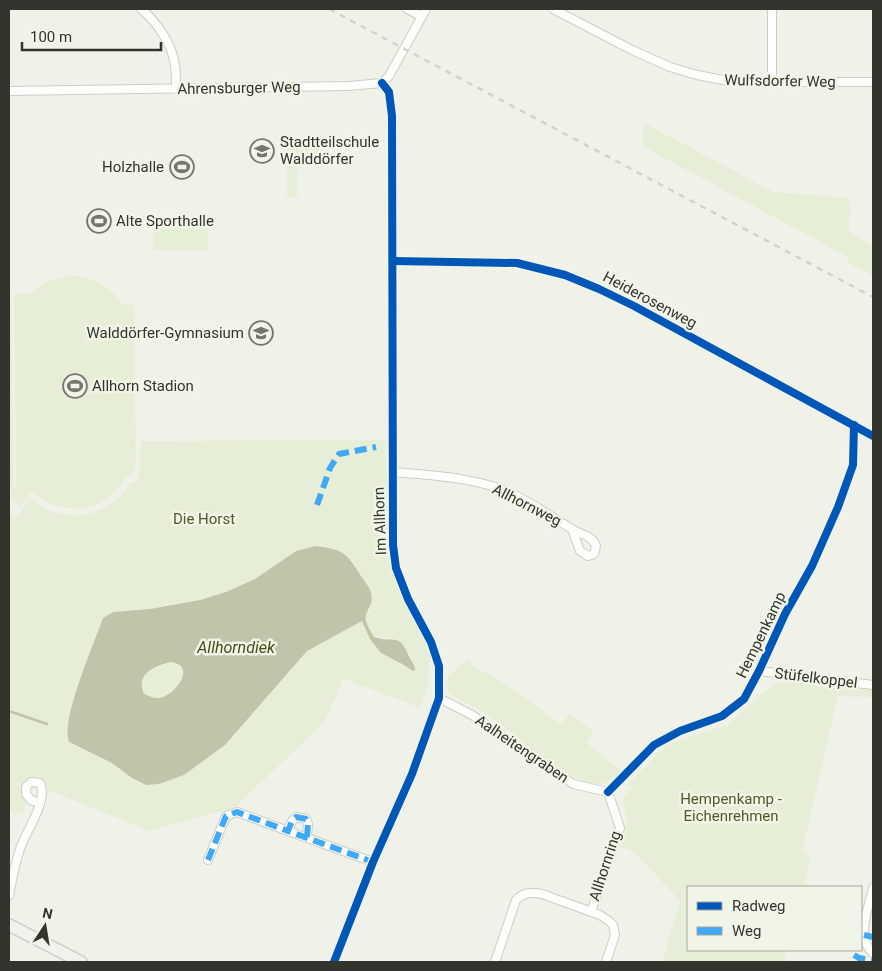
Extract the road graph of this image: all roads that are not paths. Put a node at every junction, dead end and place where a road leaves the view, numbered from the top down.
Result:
1 (141, 9) edge
2 (407, 9) edge
3 (426, 9) edge
4 (553, 9) edge
5 (772, 9) edge
6 (421, 16) junction
7 (873, 82) edge
8 (382, 83) junction
9 (772, 83) junction
10 (176, 89) junction
11 (9, 91) edge
12 (393, 261) junction
13 (854, 425) junction
14 (873, 436) edge
15 (393, 472) junction
16 (572, 529) dead end
17 (759, 671) junction
18 (873, 685) edge
19 (439, 698) junction
20 (608, 792) junction
21 (40, 803) dead end
22 (288, 831) junction
23 (307, 837) junction
24 (208, 860) dead end
25 (373, 862) junction
26 (873, 888) edge
27 (9, 895) edge
28 (591, 912) junction
29 (9, 926) edge
30 (873, 953) edge
31 (81, 962) edge
32 (334, 962) edge
33 (495, 962) edge
34 (606, 962) edge

1 - 10 street
2 - 6 street
3 - 6 street
4 - 9 street, Wulfsdorfer Weg
5 - 9 street
6 - 8 street
7 - 9 street, Wulfsdorfer Weg
8 - 10 street, Ahrensburger Weg
8 - 12 street, Im Allhorn
10 - 11 street, Ahrensburger Weg
12 - 13 street, Heiderosenweg
12 - 15 street, Im Allhorn
13 - 14 street, Heiderosenweg
13 - 17 street, Hempenkamp
15 - 16 street, Allhornweg
15 - 19 street, Im Allhorn
17 - 18 street, Stüfelkoppel
17 - 20 street, Hempenkamp
19 - 20 street, Aalheitengraben
19 - 25 street, Im Allhorn
20 - 28 street, Allhornring
21 - 27 street
22 - 23 street
22 - 23 street
22 - 24 street
23 - 25 street
25 - 32 street, Im Allhorn
26 - 30 street
28 - 33 street, Allhornring
28 - 34 street, Allhornring
29 - 31 main road

